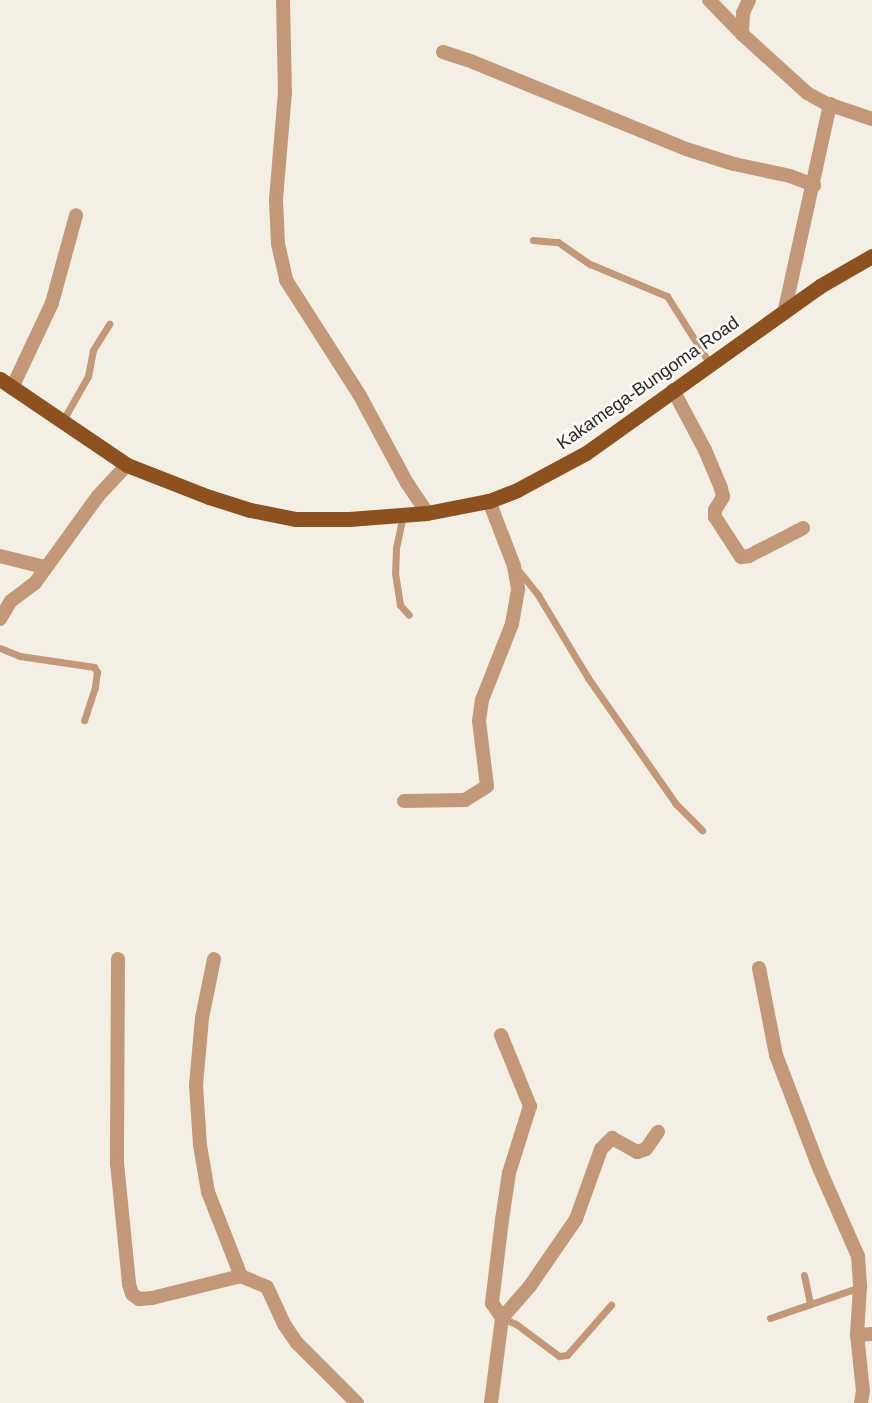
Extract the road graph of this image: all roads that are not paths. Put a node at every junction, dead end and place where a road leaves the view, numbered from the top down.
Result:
1 (284, 0) edge
2 (709, 0) edge
3 (749, 0) edge
4 (742, 34) junction
5 (443, 52) dead end
6 (830, 104) junction
7 (872, 119) edge
8 (814, 185) junction
9 (76, 215) dead end
10 (533, 240) dead end
11 (872, 256) edge
12 (785, 309) junction
13 (109, 324) dead end
14 (710, 364) junction
15 (6, 383) edge
16 (673, 390) junction
17 (62, 422) junction
18 (127, 465) junction
19 (489, 501) junction
20 (427, 513) junction
21 (404, 514) junction
22 (802, 528) dead end
23 (0, 556) edge
24 (514, 566) junction
25 (44, 567) junction
26 (409, 615) dead end
27 (0, 619) edge
28 (0, 648) edge
29 (84, 720) dead end
30 (404, 801) dead end
31 (702, 830) dead end
32 (118, 959) dead end
33 (214, 959) dead end
34 (759, 968) dead end
35 (501, 1035) dead end
36 (658, 1132) dead end
37 (804, 1275) dead end
38 (241, 1276) junction
39 (860, 1287) junction
40 (810, 1304) junction
41 (611, 1305) dead end
42 (502, 1318) junction
43 (770, 1318) dead end
44 (872, 1334) edge
45 (857, 1335) junction
46 (357, 1403) edge
47 (491, 1403) edge
48 (861, 1403) edge

1 - 20 street
2 - 4 street
3 - 4 street
4 - 6 street
5 - 8 street
6 - 7 street
6 - 8 street
8 - 12 street
9 - 15 street
10 - 14 lane
11 - 12 main road, Kakamega-Bungoma Road
12 - 14 main road, Kakamega-Bungoma Road
13 - 17 lane
14 - 16 main road, Kakamega-Bungoma Road
15 - 17 main road, Kakamega-Bungoma Road
16 - 19 main road, Kakamega-Bungoma Road
16 - 22 street
17 - 18 main road, Kakamega-Bungoma Road
18 - 21 main road, Kakamega-Bungoma Road
18 - 25 street
19 - 20 main road, Kakamega-Bungoma Road
19 - 24 street
20 - 21 main road, Kakamega-Bungoma Road
21 - 26 lane
23 - 25 street
24 - 30 street
24 - 31 lane
25 - 27 street
28 - 29 lane
32 - 38 street
33 - 38 street
34 - 39 street
35 - 42 street
36 - 42 street
37 - 40 lane
38 - 46 street
39 - 40 lane
39 - 45 street
40 - 43 lane
41 - 42 lane
42 - 47 street
44 - 45 street
45 - 48 street

